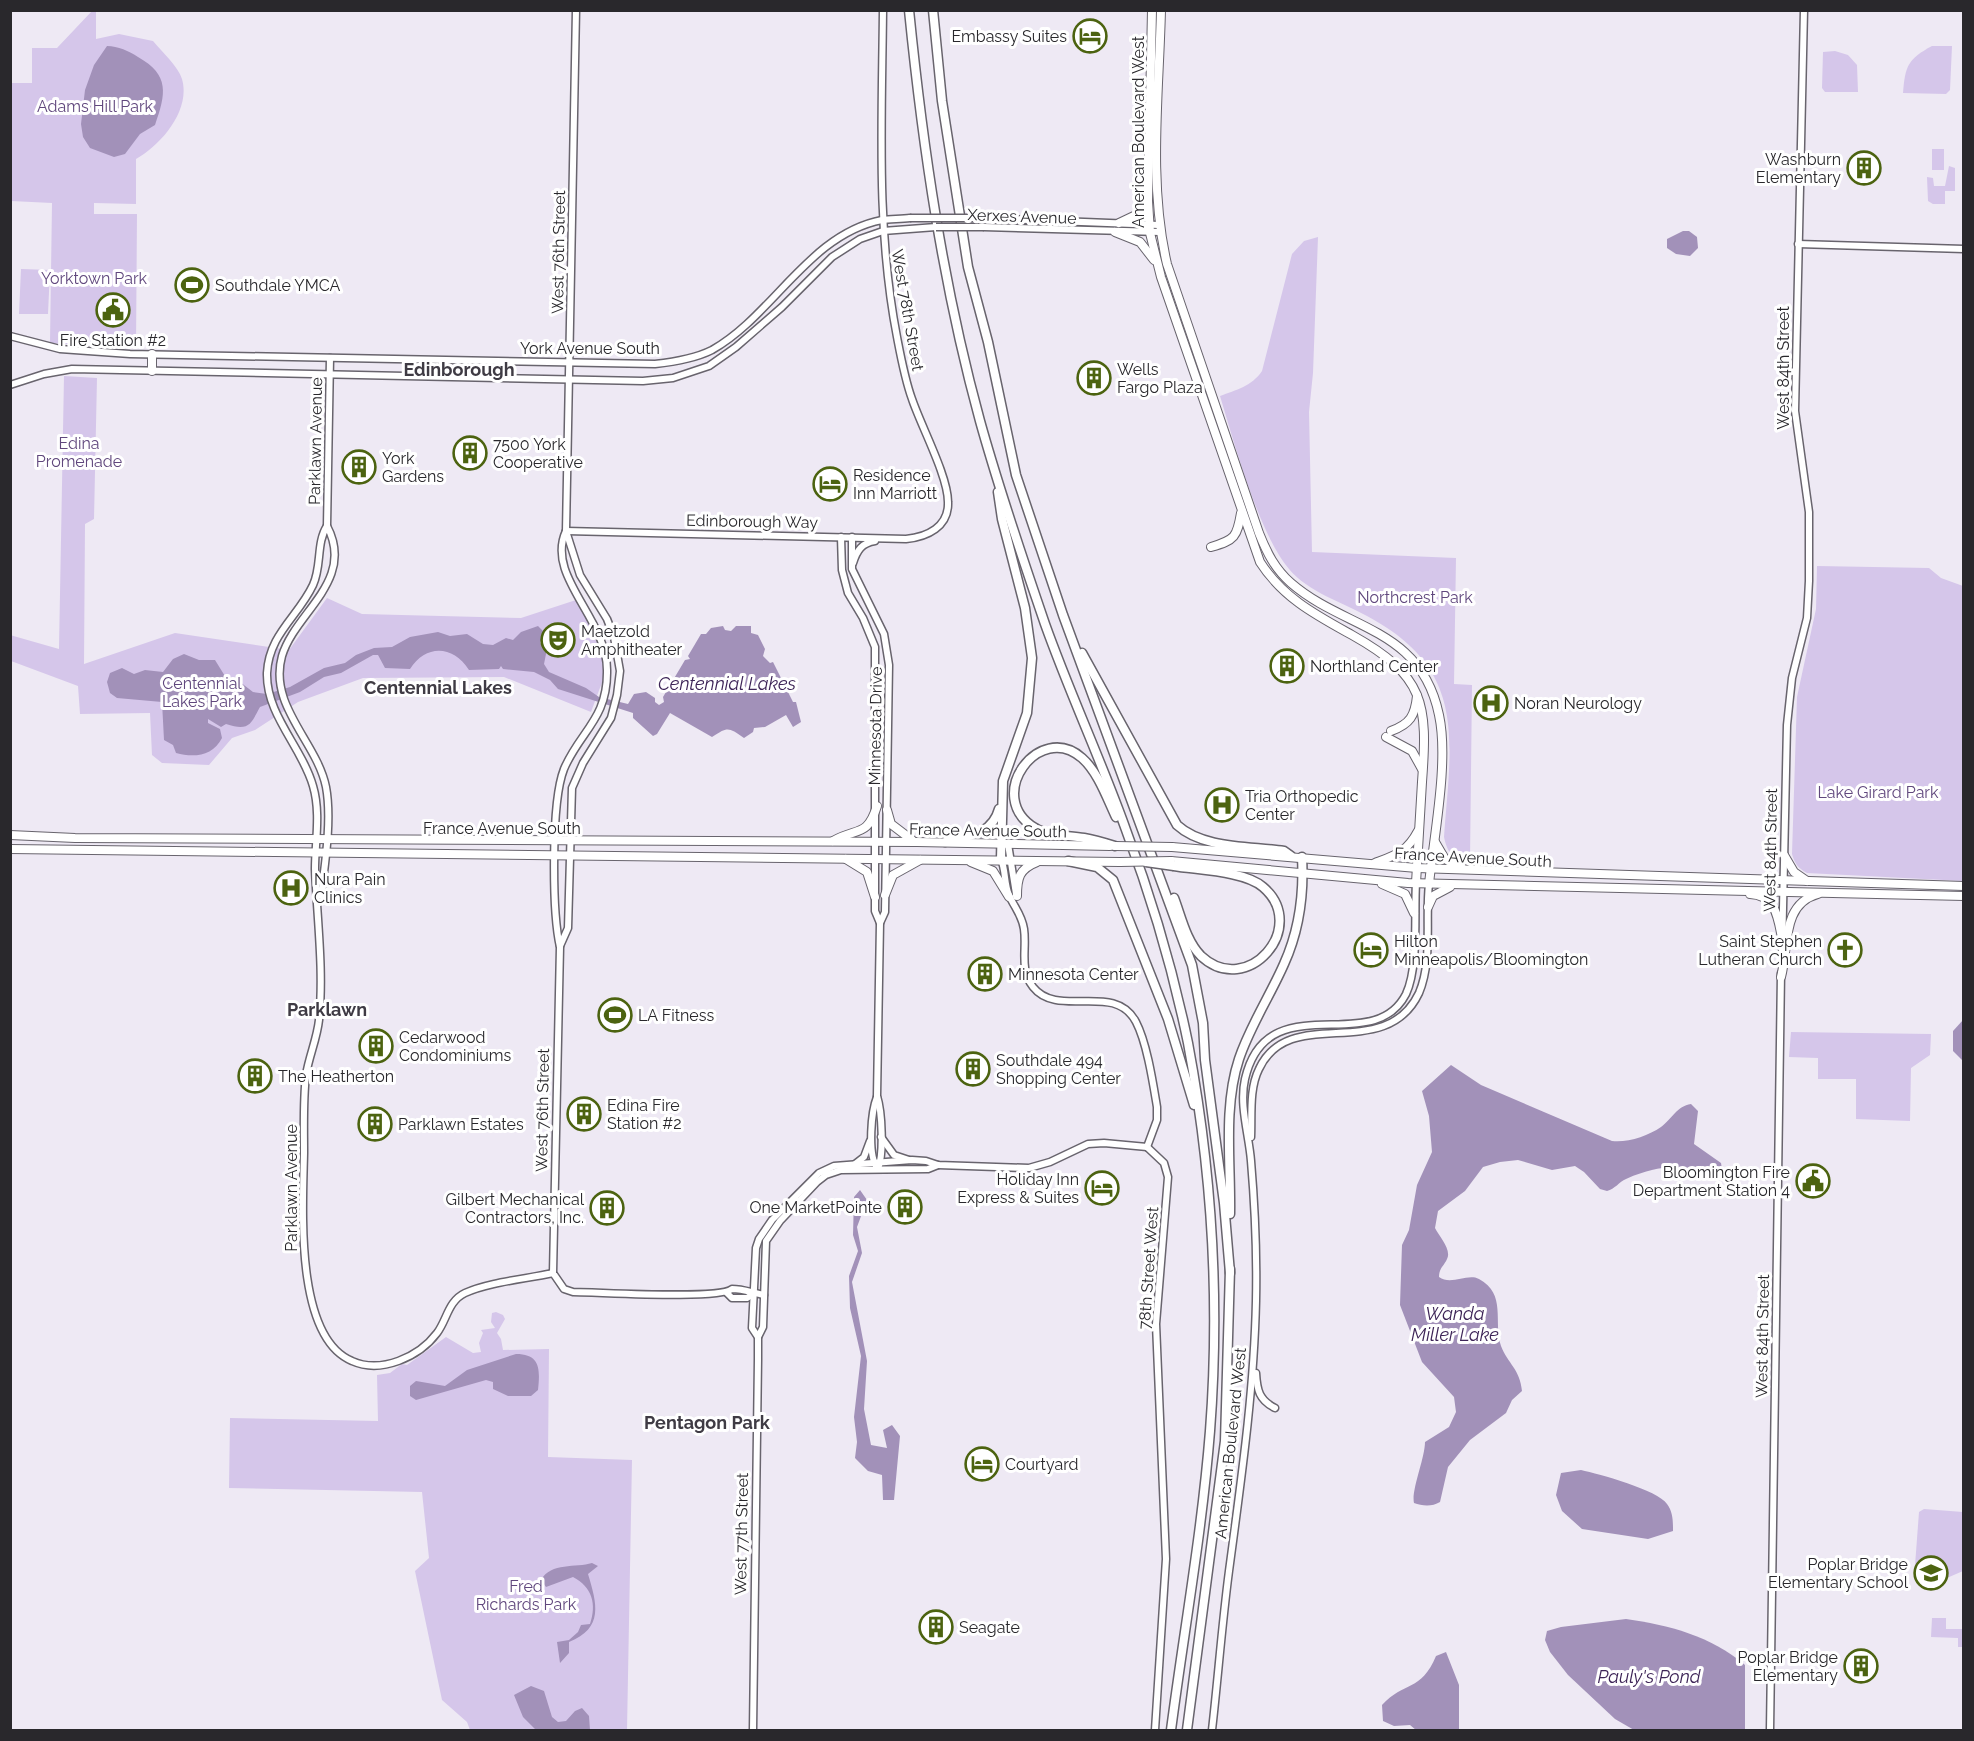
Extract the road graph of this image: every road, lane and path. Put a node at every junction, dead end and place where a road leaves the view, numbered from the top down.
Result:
1 (576, 10) edge
2 (883, 10) edge
3 (909, 10) edge
4 (933, 10) edge
5 (1152, 10) edge
6 (1161, 10) edge
7 (1804, 10) edge
8 (1148, 201) junction
9 (882, 220) junction
10 (1119, 223) junction
11 (1149, 229) junction
12 (1160, 229) junction
13 (883, 231) junction
14 (1115, 232) junction
15 (1798, 244) junction
16 (1964, 249) edge
17 (1157, 262) junction
18 (10, 336) edge
19 (152, 354) junction
20 (330, 358) junction
21 (570, 363) junction
22 (152, 371) junction
23 (330, 375) junction
24 (569, 380) junction
25 (10, 385) edge
26 (994, 465) junction
27 (1241, 511) junction
28 (327, 526) junction
29 (566, 531) junction
30 (935, 531) joint
31 (841, 537) junction
32 (852, 537) junction
33 (888, 538) junction
34 (1211, 547) dead end
35 (852, 567) junction
36 (1063, 615) junction
37 (1417, 694) junction
38 (1423, 773) junction
39 (1002, 794) junction
40 (877, 806) junction
41 (887, 810) junction
42 (1420, 827) junction
43 (10, 829) edge
44 (10, 835) edge
45 (34, 836) junction
46 (316, 840) junction
47 (326, 840) junction
48 (1435, 840) junction
49 (556, 842) junction
50 (569, 842) junction
51 (831, 842) junction
52 (916, 842) junction
53 (945, 842) junction
54 (876, 843) junction
55 (887, 843) junction
56 (1005, 844) junction
57 (1115, 846) junction
58 (10, 849) edge
59 (320, 852) junction
60 (556, 854) junction
61 (569, 854) junction
62 (1784, 855) junction
63 (1291, 856) junction
64 (842, 857) junction
65 (1302, 857) junction
66 (876, 858) junction
67 (886, 858) junction
68 (930, 858) junction
69 (964, 859) junction
70 (1005, 860) junction
71 (1041, 860) junction
72 (1068, 861) junction
73 (1146, 862) joint
74 (1173, 863) junction
75 (1371, 865) junction
76 (1156, 868) junction
77 (1417, 868) junction
78 (1431, 869) junction
79 (1468, 871) junction
80 (1303, 874) junction
81 (1369, 880) junction
82 (1783, 880) junction
83 (1809, 881) junction
84 (1416, 883) junction
85 (1430, 884) junction
86 (1146, 885) junction
87 (1460, 885) junction
88 (1937, 885) junction
89 (1964, 886) edge
90 (1704, 890) junction
91 (1782, 891) junction
92 (1826, 892) junction
93 (885, 895) junction
94 (1897, 895) junction
95 (1964, 896) edge
96 (875, 897) junction
97 (1014, 898) junction
98 (1428, 907) junction
99 (1414, 913) junction
100 (880, 923) junction
101 (1782, 939) junction
102 (560, 947) junction
103 (1781, 977) junction
104 (1343, 1025) junction
105 (1344, 1033) junction
106 (877, 1096) junction
107 (1202, 1129) junction
108 (872, 1134) junction
109 (880, 1134) junction
110 (1147, 1147) junction
111 (1251, 1158) junction
112 (912, 1160) junction
113 (855, 1164) junction
114 (878, 1165) junction
115 (938, 1165) junction
116 (553, 1273) junction
117 (1230, 1273) junction
118 (753, 1294) junction
119 (764, 1295) junction
120 (758, 1337) junction
121 (1255, 1342) junction
122 (1275, 1408) dead end
123 (753, 1731) edge
124 (1155, 1731) edge
125 (1171, 1731) edge
126 (1187, 1731) edge
127 (1212, 1731) edge
128 (1770, 1731) edge

1 - 21 street, West 76th Street
2 - 9 street, West 78th Street
3 - 26 highway
4 - 36 highway
5 - 8 main road, American Boulevard West
6 - 12 main road, American Boulevard West
7 - 15 street, West 84th Street
8 - 10 main road
8 - 11 main road, American Boulevard West
9 - 10 street, York Avenue South, bridge
9 - 13 street, West 78th Street
9 - 21 street, York Avenue South
10 - 11 street, York Avenue South
11 - 12 street, Xerxes Avenue
11 - 14 street, Xerxes Avenue
11 - 17 main road, American Boulevard West
12 - 48 main road, American Boulevard West
13 - 14 street, Xerxes Avenue, bridge
13 - 24 street, York Avenue South
13 - 30 street, West 78th Street
14 - 17 main road
15 - 16 street
15 - 62 street, West 84th Street
17 - 27 main road, American Boulevard West
18 - 19 street, York Avenue South
19 - 20 street, York Avenue South
19 - 22 main road
20 - 21 street, York Avenue South
20 - 23 street, Parklawn Avenue
21 - 24 street, West 76th Street
22 - 23 street, York Avenue South
22 - 25 street, York Avenue South
23 - 24 street, York Avenue South
23 - 28 street, Parklawn Avenue
24 - 29 street, West 76th Street
26 - 39 highway
26 - 86 highway
27 - 34 main road
27 - 37 main road, American Boulevard West
28 - 46 street, Parklawn Avenue
28 - 47 street, Parklawn Avenue
29 - 31 street, Edinborough Way
29 - 49 street, West 76th Street
29 - 50 street, West 76th Street
30 - 33 street, Edinborough Way
31 - 32 street, Edinborough Way
31 - 40 street, Minnesota Drive
32 - 33 street, Edinborough Way
32 - 35 street, Minnesota Drive
33 - 35 street
35 - 41 street, Minnesota Drive
36 - 63 highway
36 - 76 highway
37 - 38 main road, American Boulevard West
37 - 38 main road
38 - 42 main road, American Boulevard West
39 - 53 highway
39 - 56 highway
40 - 51 main road
40 - 54 street, Minnesota Drive
41 - 52 main road
41 - 55 street, Minnesota Drive
42 - 75 main road
42 - 77 main road, American Boulevard West
43 - 45 main road
44 - 45 main road, France Avenue South
45 - 46 main road, France Avenue South
46 - 47 main road, France Avenue South
46 - 59 street, Parklawn Avenue
47 - 49 main road, France Avenue South
47 - 59 street, Parklawn Avenue
48 - 78 main road, American Boulevard West
48 - 79 main road
49 - 50 main road, France Avenue South
49 - 60 street, West 76th Street
50 - 51 main road, France Avenue South
50 - 61 street, West 76th Street
51 - 54 main road, France Avenue South
52 - 53 main road, France Avenue South
52 - 55 main road, France Avenue South
53 - 56 main road, France Avenue South
54 - 55 main road, France Avenue South
54 - 66 street, Minnesota Drive
55 - 67 street, Minnesota Drive
56 - 57 main road, France Avenue South
56 - 70 highway
57 - 63 main road, France Avenue South, bridge
57 - 86 highway
58 - 59 main road, France Avenue South
59 - 60 main road, France Avenue South
59 - 116 street, Parklawn Avenue
60 - 61 main road, France Avenue South
60 - 102 street, West 76th Street
61 - 64 main road, France Avenue South
61 - 102 street, West 76th Street
62 - 82 street, West 84th Street
62 - 83 main road
63 - 65 main road, France Avenue South
64 - 66 main road, France Avenue South
64 - 96 main road
65 - 75 main road, France Avenue South
65 - 80 highway
66 - 67 main road, France Avenue South
66 - 96 street, Minnesota Drive
67 - 68 main road, France Avenue South
67 - 93 street, Minnesota Drive
68 - 69 main road, France Avenue South
68 - 93 main road
69 - 70 main road, France Avenue South
69 - 97 main road
70 - 71 main road, France Avenue South
70 - 97 street
71 - 72 main road, France Avenue South
71 - 97 main road
72 - 73 main road, France Avenue South, bridge
72 - 107 highway
73 - 74 highway, bridge
74 - 76 highway
74 - 80 main road, France Avenue South
75 - 77 main road, France Avenue South
76 - 117 highway
77 - 78 main road, France Avenue South
77 - 84 main road, American Boulevard West
78 - 79 main road, France Avenue South
78 - 85 main road, American Boulevard West
79 - 82 main road, France Avenue South
80 - 81 main road, France Avenue South
80 - 117 highway
81 - 84 main road, France Avenue South
81 - 99 main road
82 - 83 main road, France Avenue South
82 - 91 street, West 84th Street
83 - 88 main road, France Avenue South
84 - 85 main road, France Avenue South
84 - 99 street, American Boulevard West
85 - 87 main road, France Avenue South
85 - 98 street, American Boulevard West
86 - 107 highway
87 - 90 main road, France Avenue South
87 - 98 main road
88 - 89 main road, France Avenue South
88 - 94 main road
90 - 91 main road, France Avenue South
90 - 101 main road
91 - 92 main road, France Avenue South
91 - 101 street, West 84th Street
92 - 94 main road, France Avenue South
92 - 103 main road
93 - 100 street, Minnesota Drive
94 - 95 main road, France Avenue South
96 - 100 street, Minnesota Drive
97 - 110 street
98 - 105 street, American Boulevard West
99 - 104 street, American Boulevard West
100 - 106 street, Minnesota Drive
101 - 103 street, West 84th Street
102 - 116 street, West 76th Street
103 - 128 street, West 84th Street
104 - 105 street
104 - 111 street, American Boulevard West
105 - 111 street, American Boulevard West
106 - 108 street, Minnesota Drive
106 - 109 street, Minnesota Drive
107 - 125 highway
108 - 113 street
108 - 114 street, Minnesota Drive
109 - 112 street
109 - 114 street, Minnesota Drive
110 - 115 street
110 - 124 street, 78th Street West
111 - 121 street, American Boulevard West
112 - 114 street
112 - 115 street
113 - 114 street, West 77th Street
113 - 118 street, West 77th Street
114 - 115 street
114 - 119 street, West 77th Street
116 - 118 street
117 - 126 highway
118 - 119 street
118 - 120 street, West 77th Street
119 - 120 street, West 77th Street
120 - 123 street, West 77th Street
121 - 122 street
121 - 127 street, American Boulevard West

